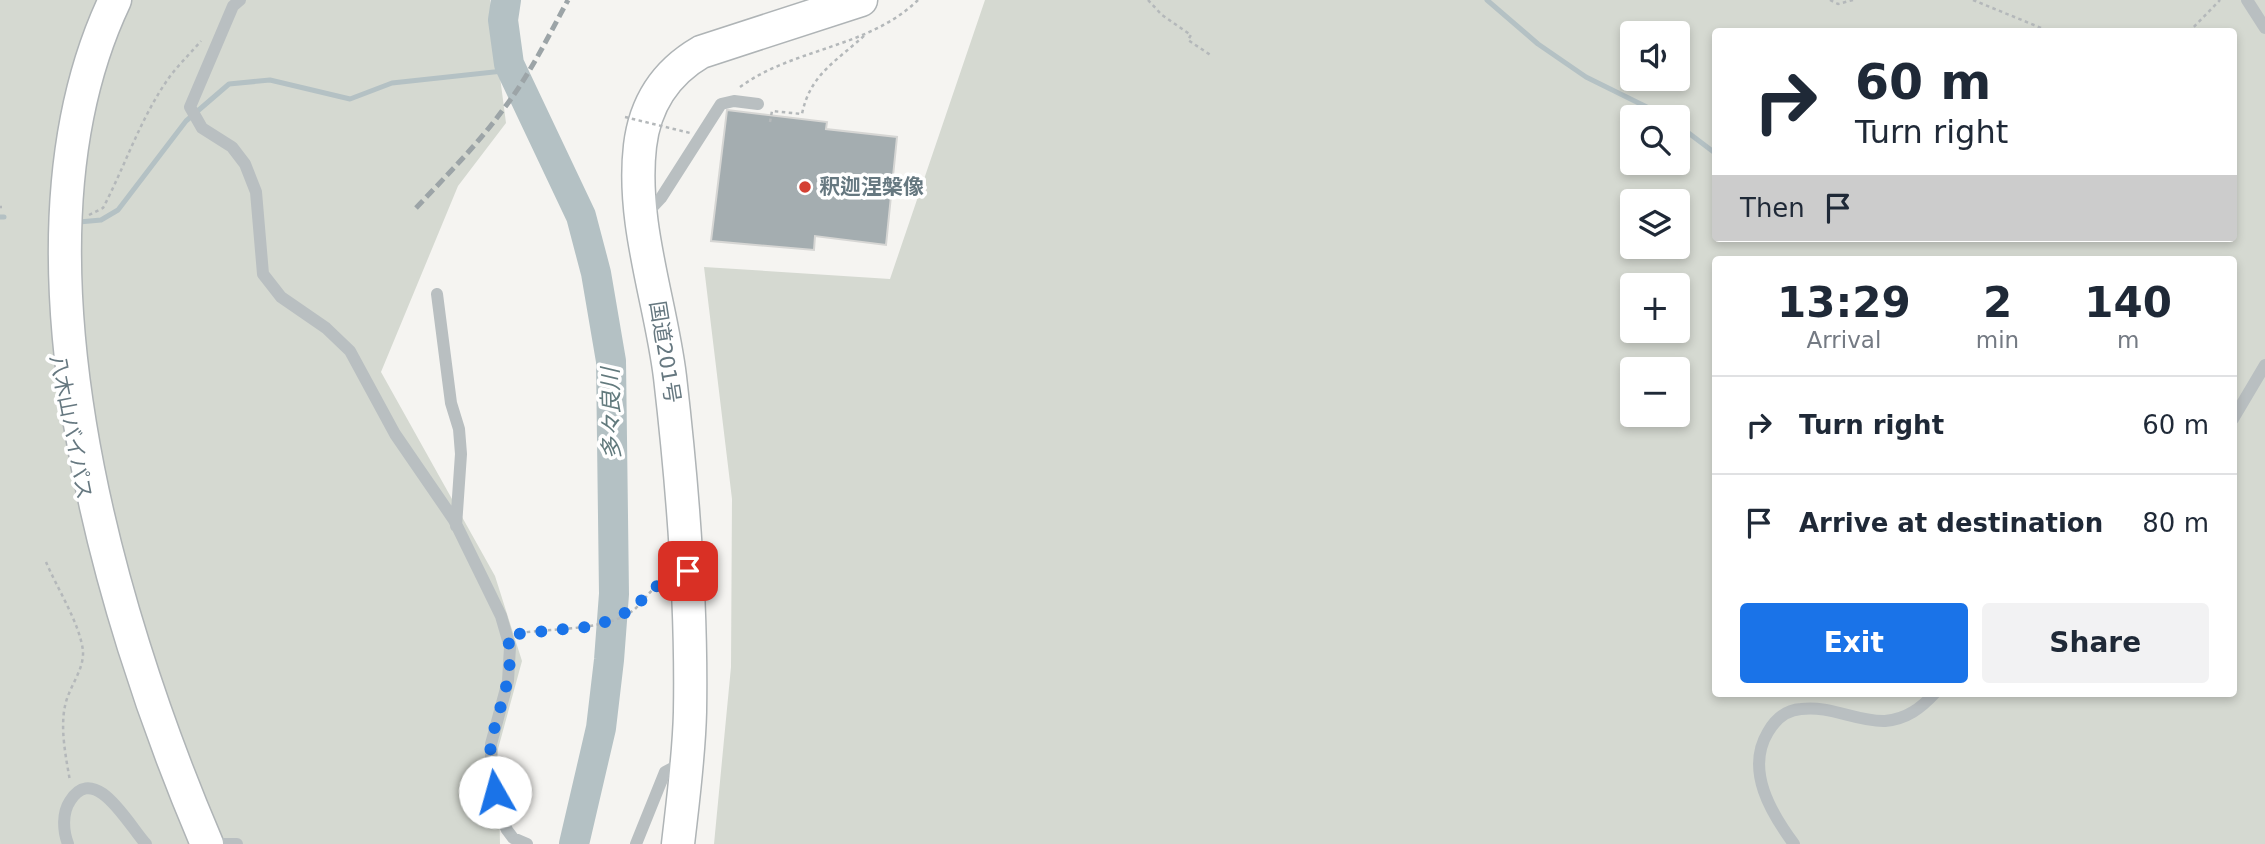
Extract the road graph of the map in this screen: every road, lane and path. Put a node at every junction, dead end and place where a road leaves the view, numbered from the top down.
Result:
1 (93, 0) edge
2 (115, 0) edge
3 (240, 0) edge
4 (861, 0) edge
5 (918, 0) edge
6 (1148, 0) edge
7 (1830, 0) edge
8 (1853, 0) edge
9 (1973, 0) edge
10 (2220, 0) edge
11 (2247, 0) edge
12 (2041, 28) edge
13 (2193, 28) edge
14 (2265, 28) edge
15 (868, 32) junction
16 (204, 37) dead end
17 (1212, 56) dead end
18 (51, 97) dead end
19 (726, 102) junction
20 (758, 104) dead end
21 (625, 117) dead end
22 (771, 122) dead end
23 (690, 133) dead end
24 (86, 215) dead end
25 (643, 216) junction
26 (438, 294) dead end
27 (2265, 365) edge
28 (2237, 412) edge
29 (61, 477) dead end
30 (456, 526) junction
31 (46, 562) dead end
32 (688, 571) junction
33 (507, 635) junction
34 (1930, 697) edge
35 (687, 761) junction
36 (75, 796) junction
37 (68, 844) edge
38 (146, 844) edge
39 (188, 844) edge
40 (207, 844) edge
41 (218, 844) edge
42 (237, 844) edge
43 (527, 844) edge
44 (636, 844) edge
45 (678, 844) edge
46 (1794, 844) edge

1 - 18 highway
2 - 40 highway, 八木山バイパス
3 - 30 street
4 - 25 highway, 国道201号
5 - 15 path
6 - 17 path
7 - 8 path
9 - 12 path
10 - 13 path
11 - 14 street
15 - 19 path
15 - 22 path
16 - 24 path
19 - 20 street
19 - 25 street
21 - 23 path, bridge
25 - 32 highway, 国道201号
26 - 30 street
27 - 28 street
29 - 39 highway, 八木山バイパス
30 - 33 street
31 - 36 path
32 - 33 path
32 - 35 highway, 国道201号
33 - 43 street
34 - 46 street
35 - 44 street
35 - 45 highway, 国道201号
36 - 37 street
36 - 38 street
41 - 42 street

